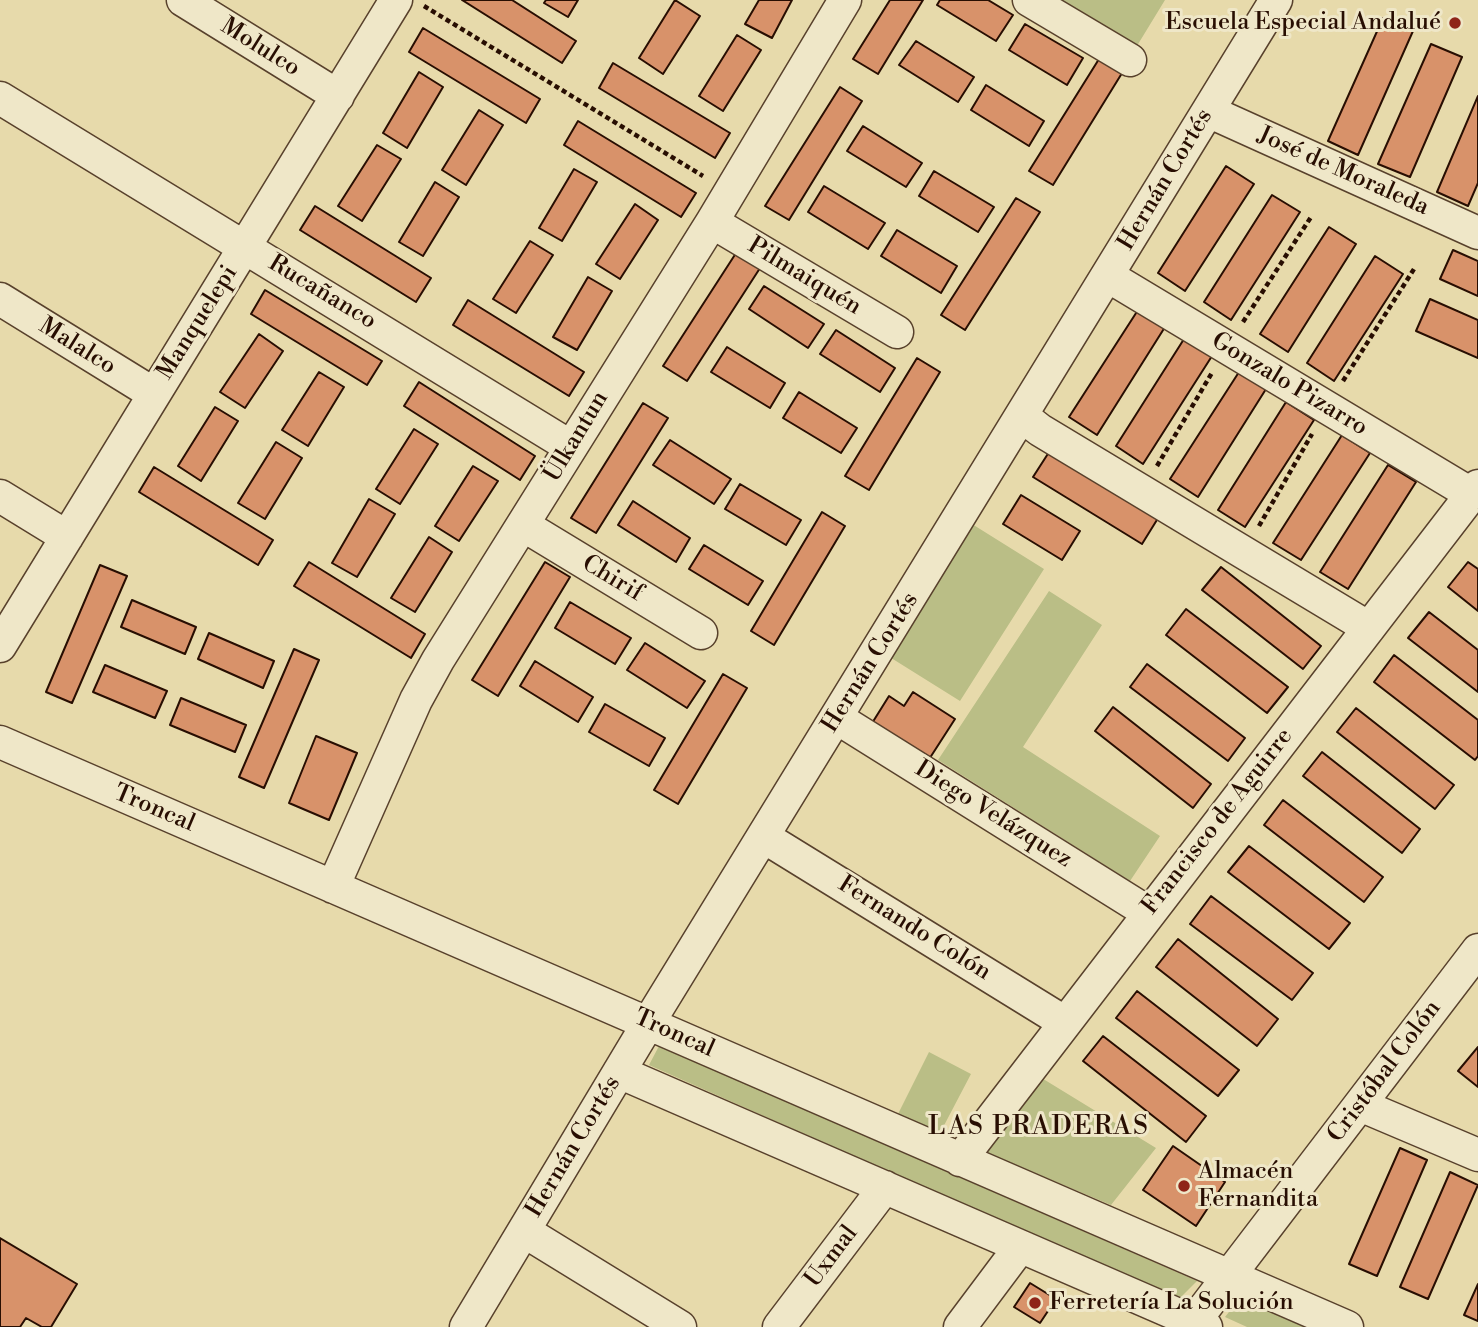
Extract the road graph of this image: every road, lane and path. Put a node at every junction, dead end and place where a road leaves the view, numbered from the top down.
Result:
1 (183, 0) edge
2 (396, 0) edge
3 (414, 0) edge
4 (845, 0) edge
5 (1029, 0) edge
6 (1276, 0) edge
7 (1130, 60) dead end
8 (338, 96) junction
9 (0, 97) edge
10 (1208, 111) junction
11 (729, 192) junction
12 (712, 222) junction
13 (1478, 233) edge
14 (245, 247) junction
15 (1108, 276) junction
16 (0, 299) edge
17 (897, 332) dead end
18 (154, 394) junction
19 (1022, 416) junction
20 (571, 447) junction
21 (1475, 490) edge
22 (0, 496) edge
23 (523, 526) junction
24 (67, 537) junction
25 (1368, 628) junction
26 (701, 634) dead end
27 (0, 646) edge
28 (837, 718) junction
29 (0, 743) edge
30 (764, 837) junction
31 (333, 887) junction
32 (1149, 912) junction
33 (1478, 950) edge
34 (649, 1022) junction
35 (1064, 1022) junction
36 (619, 1072) junction
37 (1360, 1105) junction
38 (1478, 1155) edge
39 (960, 1160) junction
40 (885, 1187) junction
41 (524, 1231) junction
42 (1020, 1247) junction
43 (1228, 1276) junction
44 (1197, 1325) edge
45 (466, 1327) edge
46 (680, 1327) edge
47 (779, 1327) edge
48 (960, 1327) edge
49 (1347, 1327) edge

1 - 8 street, Molulco
2 - 8 street, Manquelepi
3 - 11 path
4 - 11 street, Ülkantun
5 - 7 street
6 - 10 street, Hernán Cortés
8 - 14 street, Manquelepi
9 - 14 street, Rucañanco
10 - 13 street, José de Moraleda
10 - 15 street, Hernán Cortés
11 - 12 street, Ülkantun
12 - 17 street, Pilmaiquén
12 - 20 street, Ülkantun
14 - 18 street, Manquelepi
14 - 20 street, Rucañanco
15 - 19 street, Hernán Cortés
15 - 21 street, Gonzalo Pizarro
16 - 18 street, Malalco
18 - 24 street, Manquelepi
19 - 25 street
19 - 28 street, Hernán Cortés
20 - 23 street, Ülkantun
21 - 25 street, Francisco de Aguirre
22 - 24 street
23 - 26 street, Chirif
23 - 31 street, Ülkantun
24 - 27 street, Manquelepi
25 - 32 street, Francisco de Aguirre
28 - 30 street, Hernán Cortés
28 - 32 street, Diego Velázquez
29 - 31 street, Troncal
30 - 34 street, Hernán Cortés
30 - 35 street, Fernando Colón
31 - 34 street, Troncal
32 - 35 street, Francisco de Aguirre
33 - 37 street, Cristóbal Colón
34 - 36 street, Hernán Cortés
34 - 39 street, Troncal
35 - 39 street, Francisco de Aguirre
36 - 40 street
36 - 41 street, Hernán Cortés
37 - 38 street
37 - 43 street, Cristóbal Colón
39 - 43 street, Troncal
40 - 42 street
40 - 47 street, Uxmal
41 - 45 street, Hernán Cortés
41 - 46 street
42 - 44 street
42 - 48 street
43 - 44 street, Cristóbal Colón
43 - 49 street, Troncal

